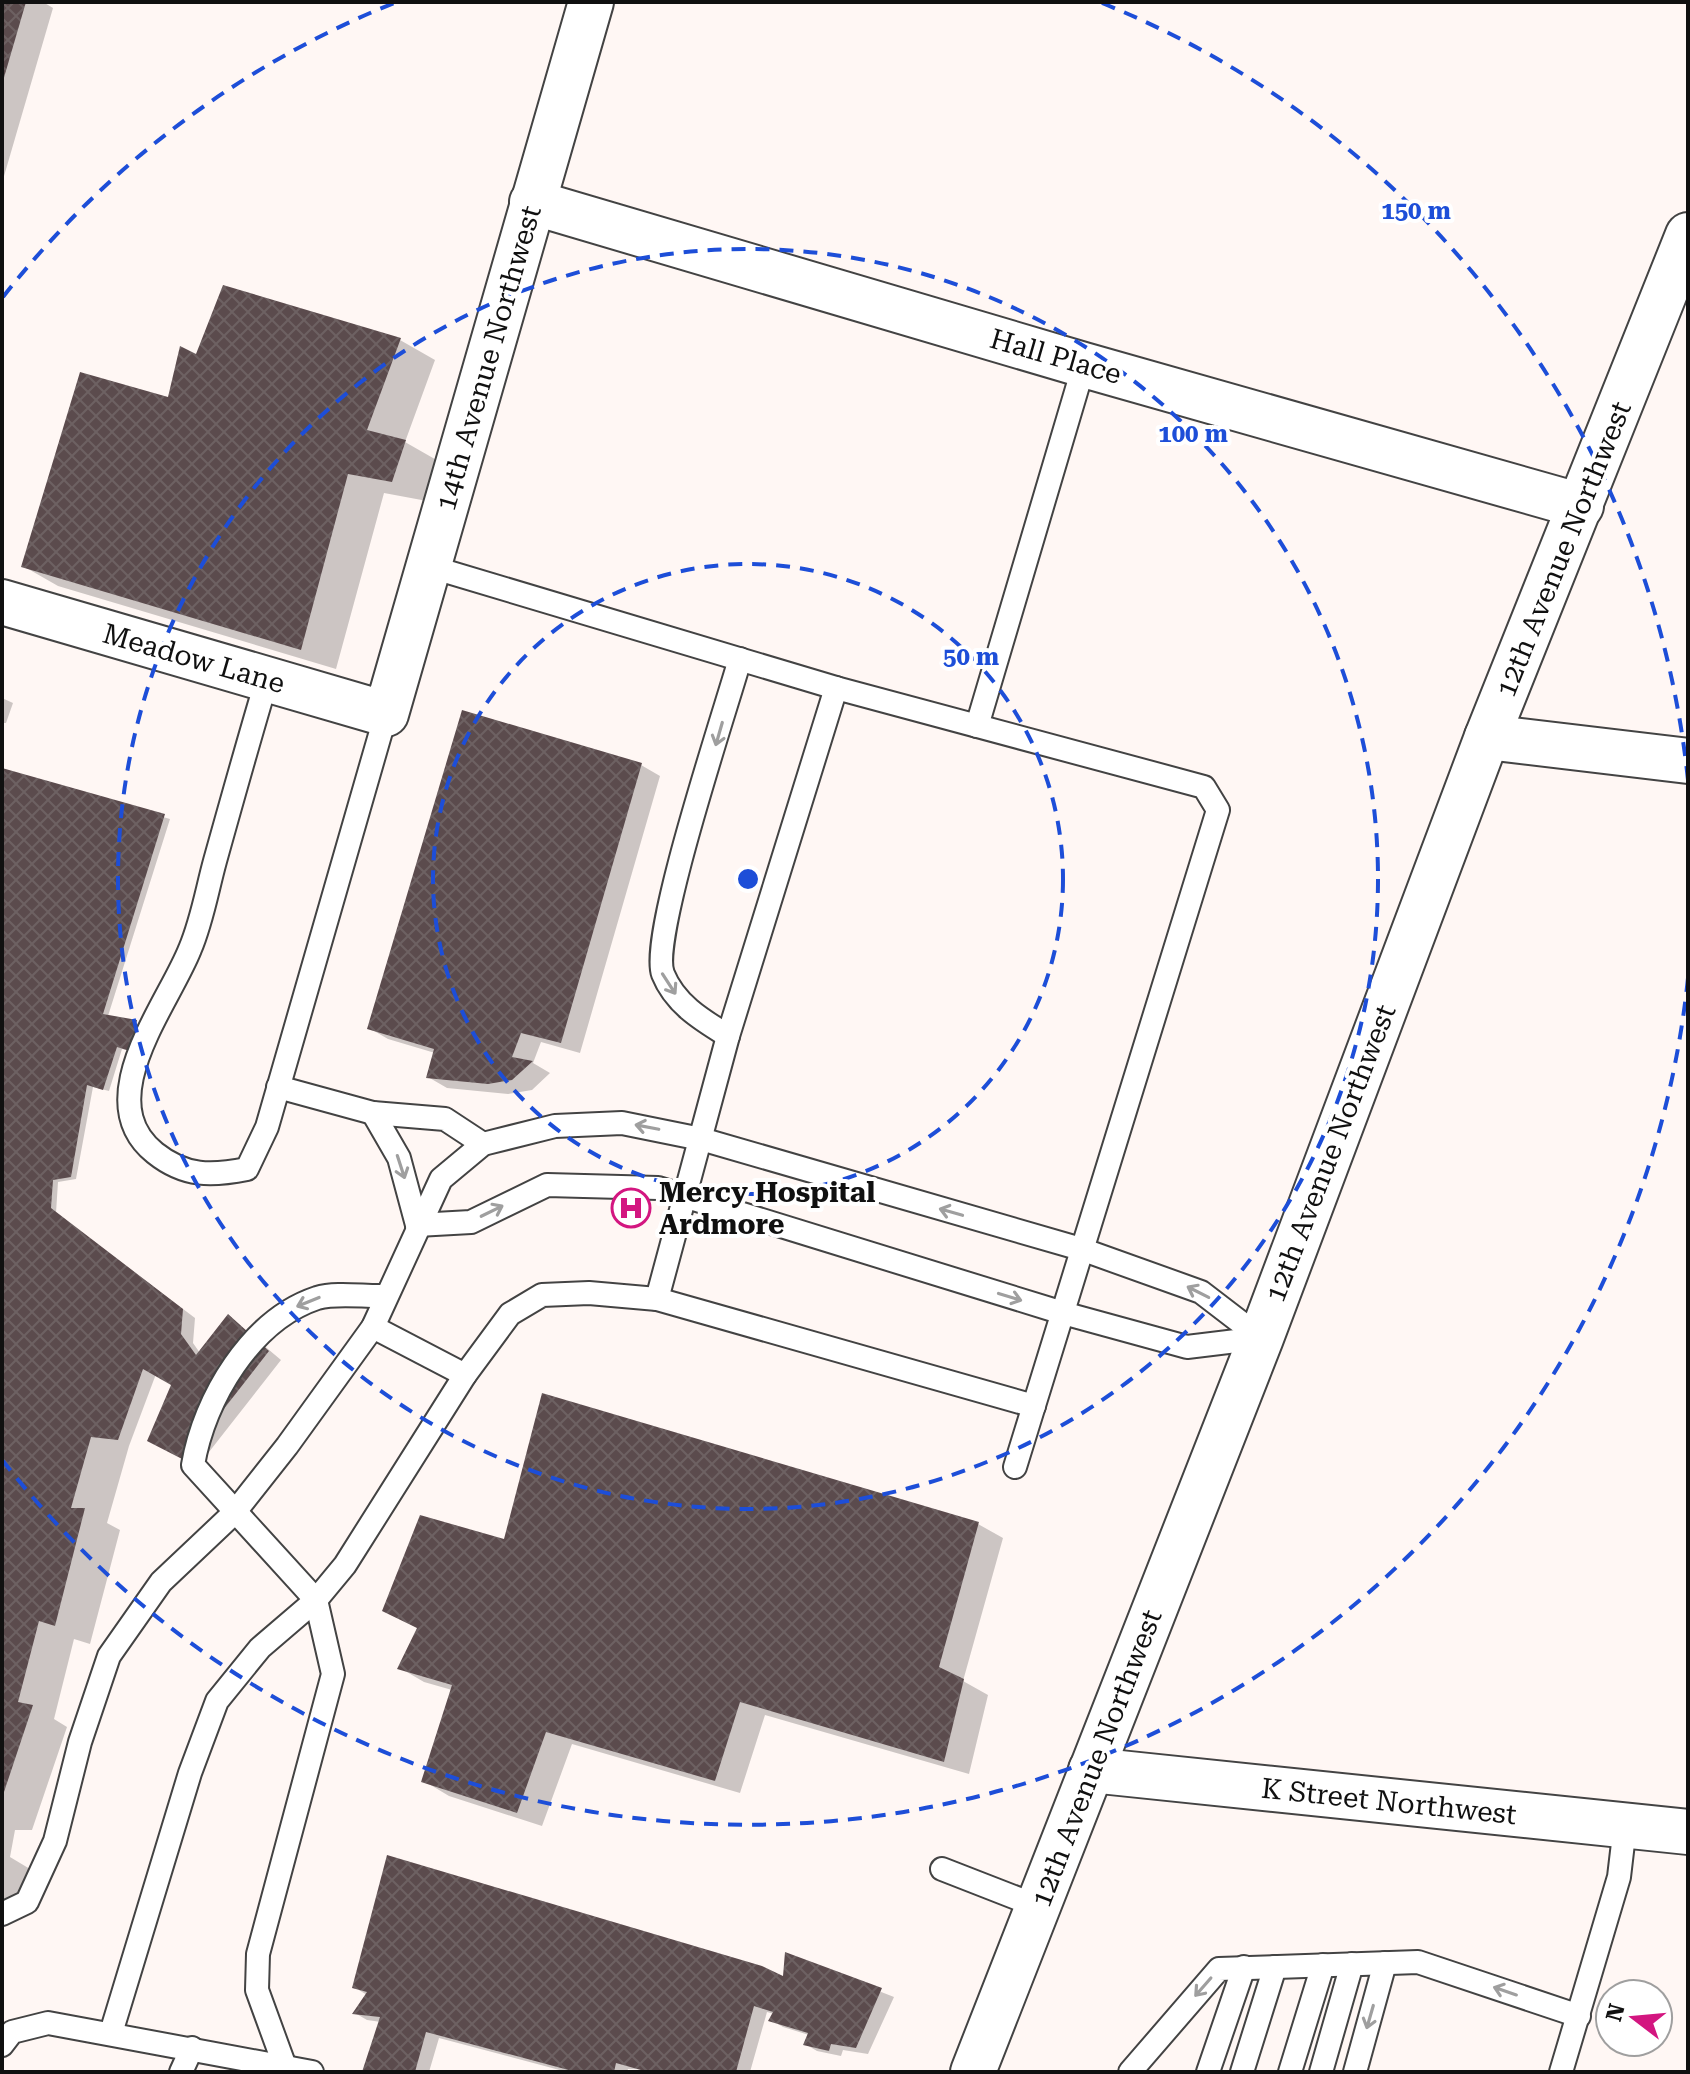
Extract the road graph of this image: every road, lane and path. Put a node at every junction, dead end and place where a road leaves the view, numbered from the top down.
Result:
1 (591, 2) edge
2 (532, 202) junction
3 (1688, 235) edge
4 (1084, 365) junction
5 (1581, 506) junction
6 (428, 566) junction
7 (2, 602) edge
8 (740, 659) junction
9 (267, 679) junction
10 (836, 688) junction
11 (386, 714) junction
12 (977, 726) junction
13 (1487, 737) junction
14 (1688, 761) edge
15 (728, 1036) junction
16 (278, 1087) junction
17 (373, 1113) junction
18 (701, 1139) junction
19 (483, 1144) junction
20 (685, 1196) junction
21 (417, 1225) junction
22 (1081, 1249) junction
23 (385, 1296) junction
24 (657, 1299) junction
25 (1063, 1313) junction
26 (373, 1327) junction
27 (1261, 1338) junction
28 (465, 1375) junction
29 (1034, 1406) junction
30 (1015, 1467) dead end
31 (234, 1513) junction
32 (316, 1600) junction
33 (1091, 1770) junction
34 (1625, 1826) junction
35 (1688, 1832) edge
36 (942, 1869) dead end
37 (1037, 1906) junction
38 (2, 1914) edge
39 (1385, 1963) junction
40 (1352, 1964) junction
41 (1323, 1965) junction
42 (1244, 1967) junction
43 (1275, 1967) junction
44 (1579, 2016) junction
45 (111, 2033) junction
46 (2, 2045) edge
47 (192, 2048) junction
48 (284, 2064) junction
49 (181, 2072) edge
50 (312, 2072) edge
51 (973, 2072) edge
52 (1130, 2072) edge
53 (1208, 2072) edge
54 (1242, 2072) edge
55 (1290, 2072) edge
56 (1321, 2072) edge
57 (1355, 2072) edge
58 (1561, 2072) edge

1 - 2 street, 14th Avenue Northwest
2 - 4 street, Hall Place
2 - 6 street, 14th Avenue Northwest
3 - 5 street, 12th Avenue Northwest
4 - 5 street, Hall Place
4 - 12 lane
5 - 13 street, 12th Avenue Northwest
6 - 8 lane
6 - 11 street, 14th Avenue Northwest
7 - 9 street, Meadow Lane
8 - 10 lane
8 -> 15 lane
9 - 11 street, Meadow Lane
9 - 16 lane
10 - 12 lane
10 - 15 lane
11 - 16 lane
12 - 22 lane
13 - 14 street
13 - 27 street, 12th Avenue Northwest
15 - 18 lane
16 - 17 lane
17 - 19 lane
17 -> 21 lane
18 -> 19 lane
18 - 20 lane
22 -> 18 lane
19 - 21 lane
21 -> 20 lane
20 - 24 lane
20 -> 25 lane
21 - 23 lane
22 - 25 lane
27 -> 22 lane
23 - 26 lane
23 -> 31 lane
24 - 28 lane
24 - 29 lane
25 - 27 lane
25 - 29 lane
26 - 28 lane
26 - 31 lane
27 - 33 street, 12th Avenue Northwest
28 - 32 lane
29 - 30 lane
31 - 32 lane
31 - 38 lane
32 - 45 lane
32 - 48 lane
33 - 34 street, K Street Northwest
33 - 37 street, 12th Avenue Northwest
34 - 35 street, K Street Northwest
34 - 44 lane
36 - 37 lane
37 - 51 street, 12th Avenue Northwest
39 - 40 lane
44 -> 39 lane
39 -> 57 lane
40 - 41 lane
40 - 56 lane
41 - 43 lane
41 - 55 lane
42 - 43 lane
42 -> 52 lane
42 - 53 lane
43 - 54 lane
44 - 58 lane
45 - 46 lane
45 - 47 lane
47 - 48 lane
47 - 49 lane
48 - 50 lane

